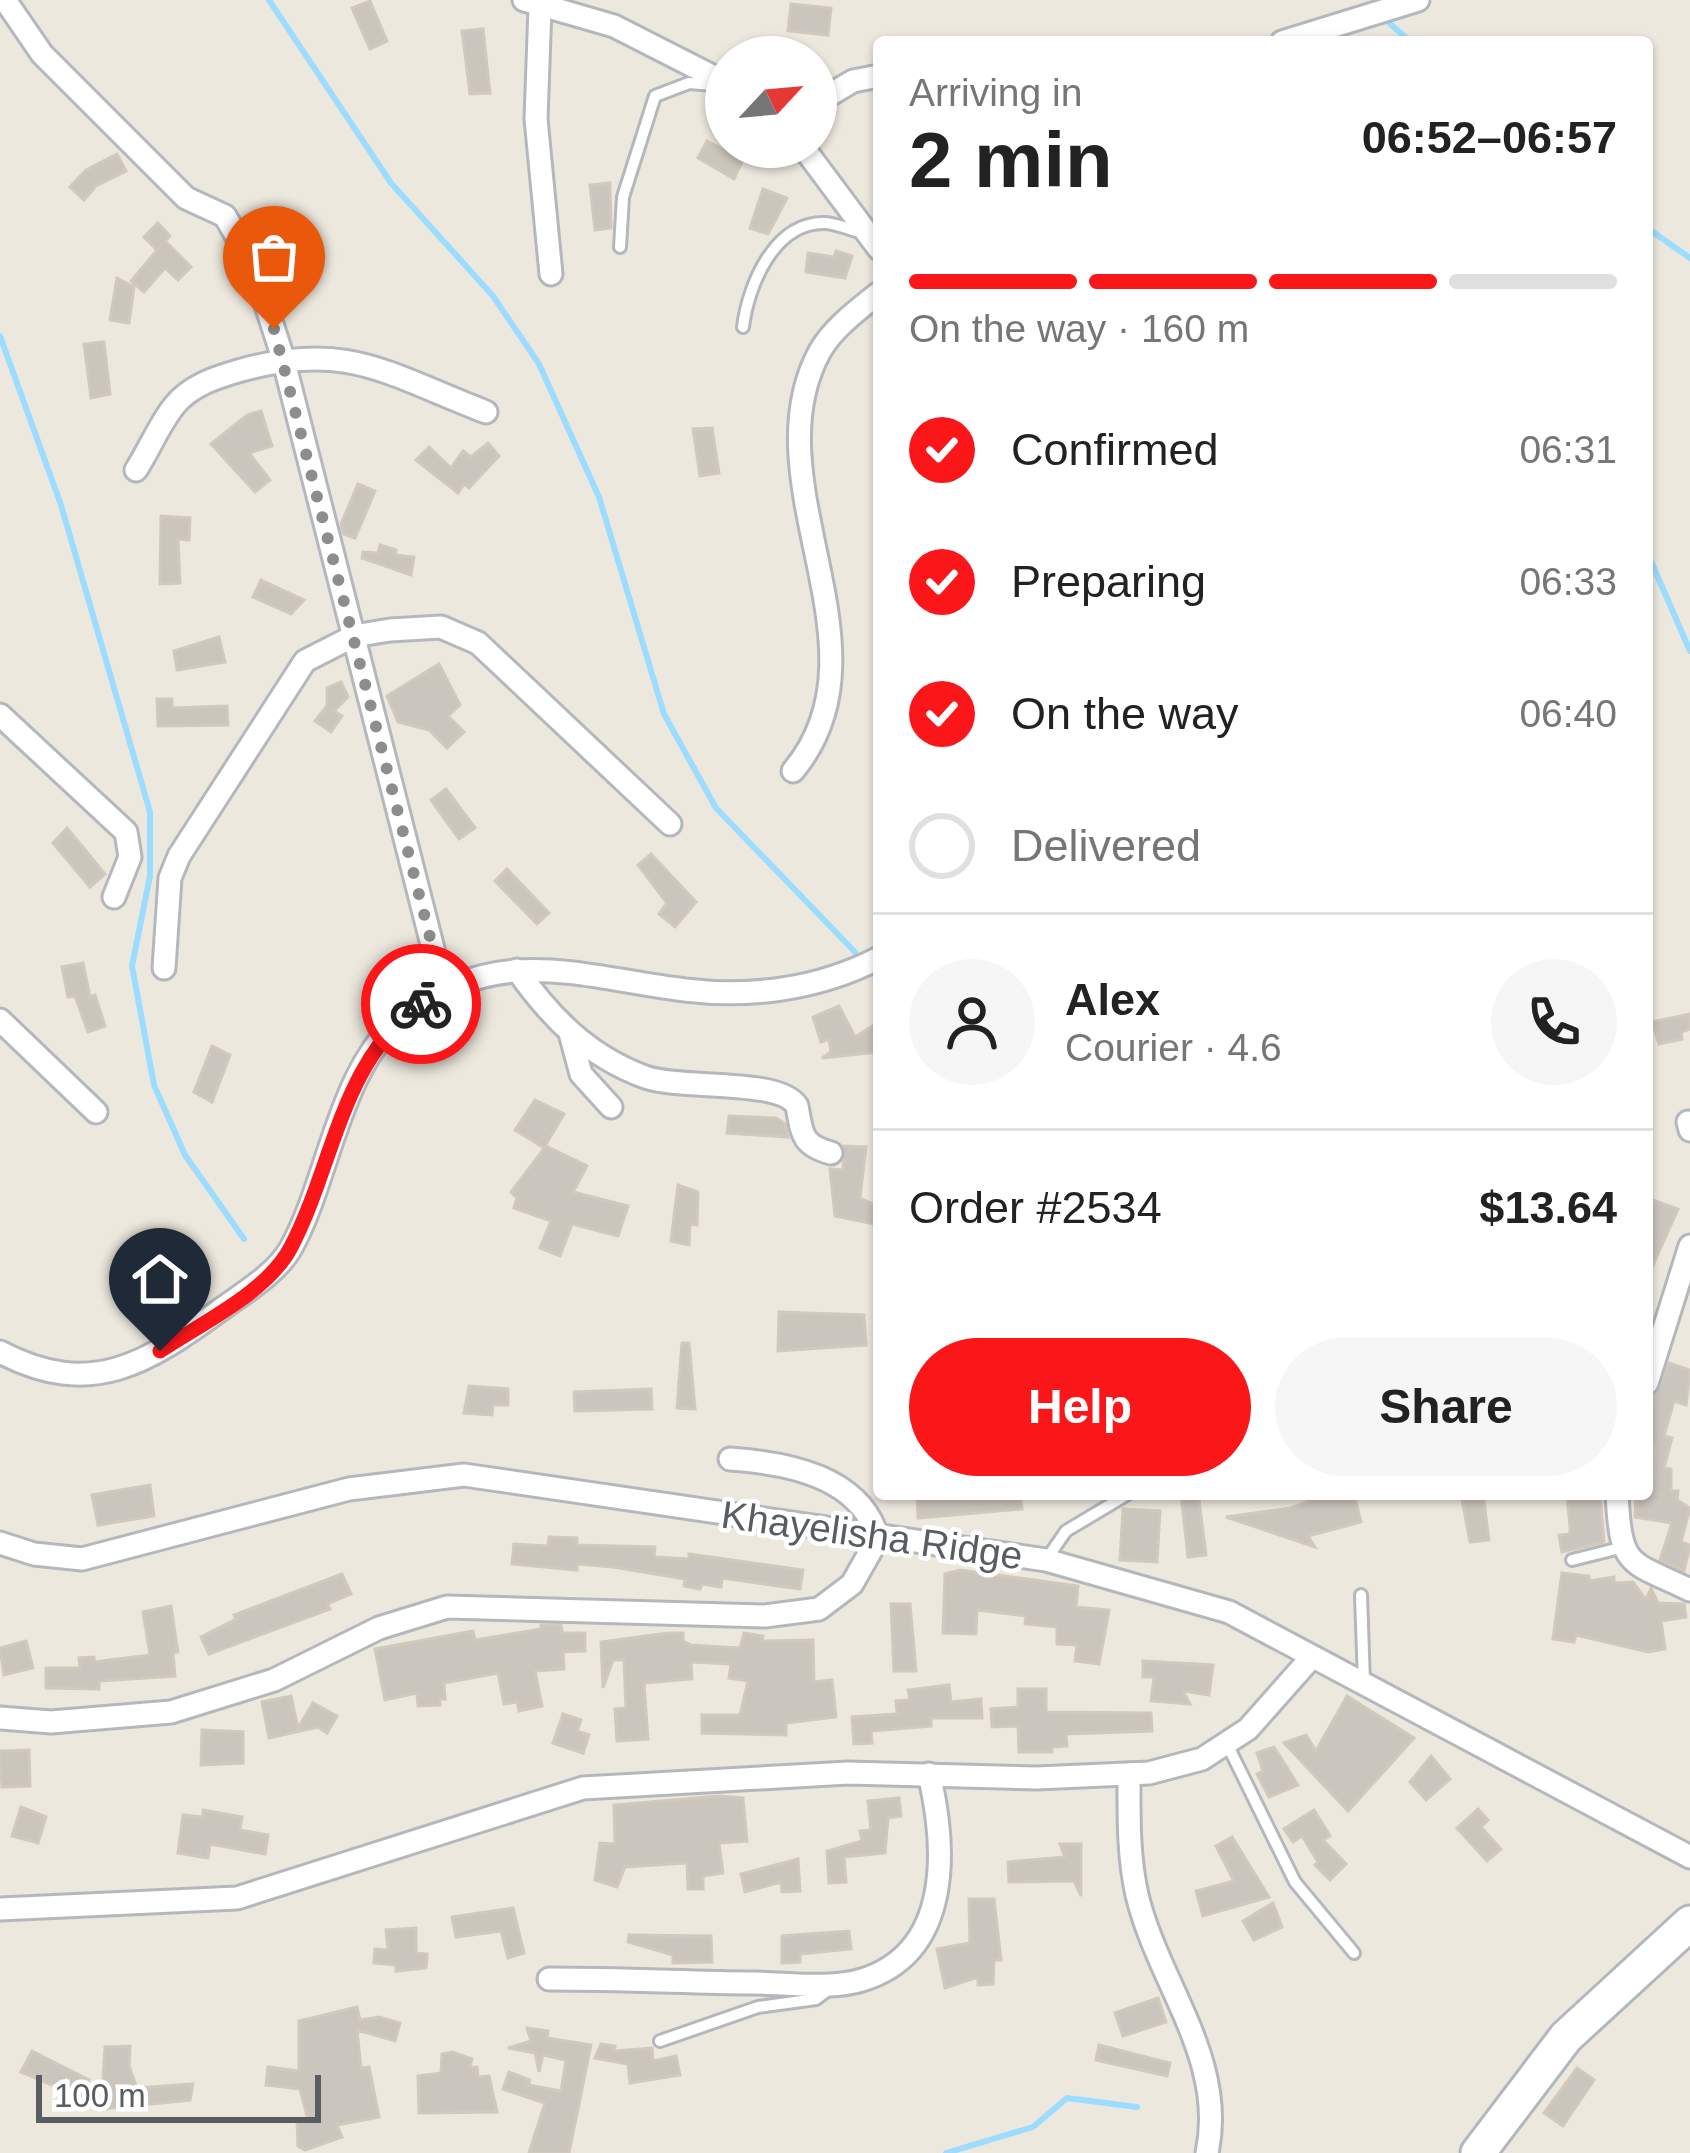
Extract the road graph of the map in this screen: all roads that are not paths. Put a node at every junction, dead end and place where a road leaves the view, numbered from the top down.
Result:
1 (5, 0) edge
2 (1418, 0) edge
3 (532, 4) edge
4 (1301, 36) edge
5 (705, 73) edge
6 (873, 77) edge
7 (705, 83) edge
8 (837, 91) edge
9 (818, 168) edge
10 (873, 242) edge
11 (620, 248) dead end
12 (551, 274) dead end
13 (873, 299) edge
14 (742, 327) dead end
15 (283, 358) junction
16 (486, 412) dead end
17 (136, 470) dead end
18 (354, 636) junction
19 (0, 715) edge
20 (793, 771) dead end
21 (670, 824) dead end
22 (114, 897) dead end
23 (873, 960) edge
24 (164, 968) dead end
25 (517, 970) junction
26 (443, 988) junction
27 (0, 1020) edge
28 (570, 1033) junction
29 (611, 1107) dead end
30 (95, 1112) dead end
31 (831, 1153) dead end
32 (1690, 1246) edge
33 (0, 1352) edge
34 (1653, 1364) edge
35 (730, 1459) dead end
36 (876, 1500) edge
37 (1118, 1500) edge
38 (1617, 1500) edge
39 (870, 1516) junction
40 (878, 1538) junction
41 (0, 1543) edge
42 (1620, 1548) junction
43 (1046, 1560) junction
44 (1572, 1560) dead end
45 (1690, 1590) edge
46 (1361, 1595) dead end
47 (1310, 1659) junction
48 (1364, 1687) junction
49 (0, 1718) edge
50 (1226, 1741) junction
51 (928, 1774) junction
52 (1129, 1774) junction
53 (1690, 1857) edge
54 (0, 1909) edge
55 (1690, 1923) edge
56 (1354, 1953) dead end
57 (549, 1979) dead end
58 (836, 1983) junction
59 (660, 2041) dead end
60 (1207, 2153) edge
61 (1478, 2153) edge

1 - 15 street
2 - 4 street
3 - 5 street
3 - 12 street
6 - 8 street
7 - 11 lane
9 - 10 street
10 - 14 lane
13 - 20 street
15 - 16 street
15 - 17 street
15 - 18 street
18 - 21 street
18 - 24 street
18 - 26 street
19 - 22 street
23 - 25 street
25 - 26 street
25 - 28 street
26 - 33 street
27 - 30 street
28 - 29 street
28 - 31 street
32 - 34 street
35 - 39 street
36 - 39 street
37 - 43 lane
38 - 42 street
39 - 40 street
40 - 41 street, Khayelisha Ridge
40 - 43 street, Khayelisha Ridge
40 - 49 street
42 - 44 lane
42 - 45 street
43 - 47 street, Khayelisha Ridge
46 - 48 lane
47 - 48 street, Khayelisha Ridge
47 - 50 street
48 - 53 street, Khayelisha Ridge
50 - 52 street
50 - 56 lane
51 - 52 street
51 - 54 street
51 - 58 street
52 - 60 street
55 - 61 street
57 - 58 street
58 - 59 lane

